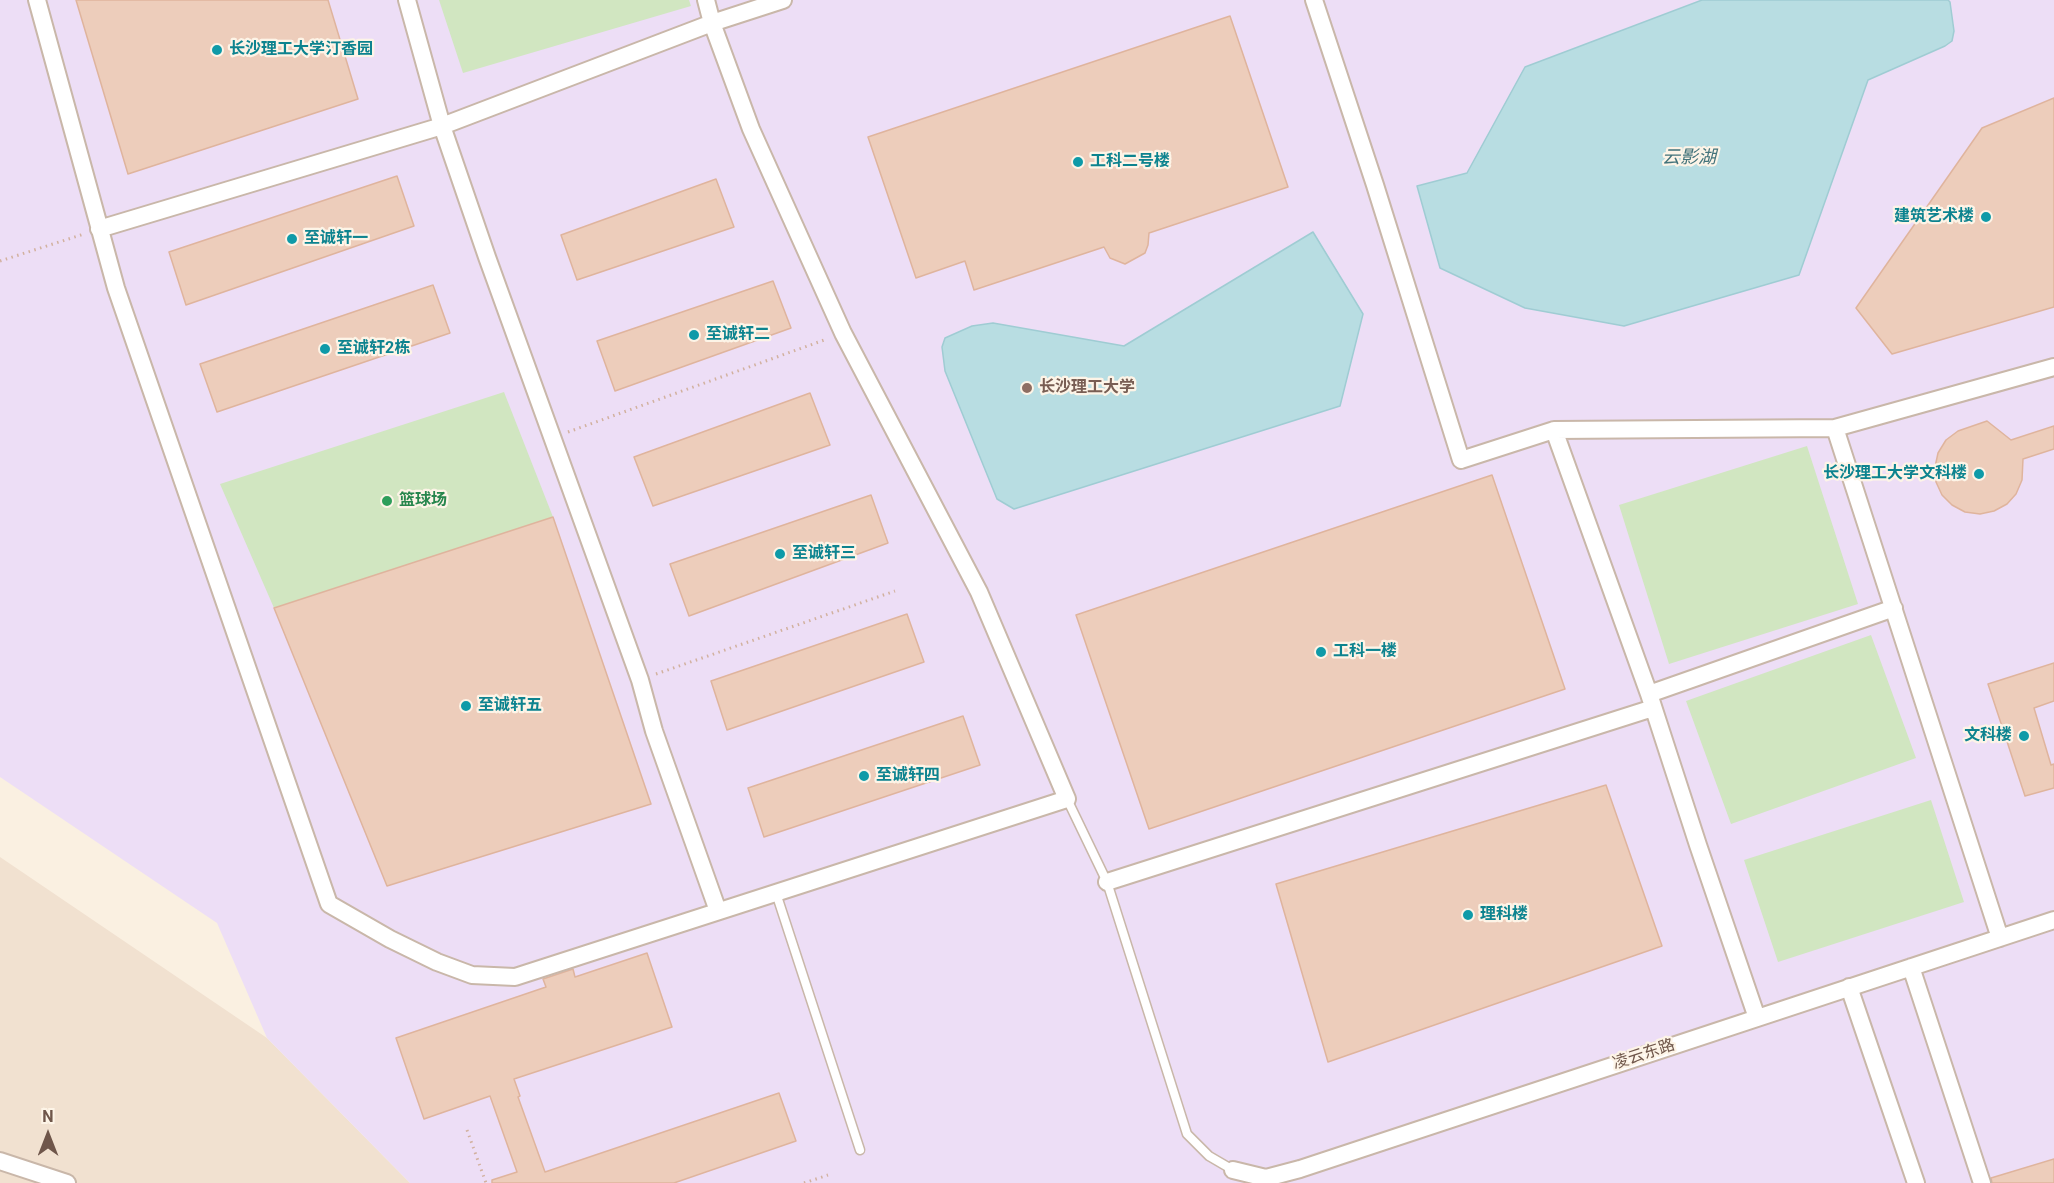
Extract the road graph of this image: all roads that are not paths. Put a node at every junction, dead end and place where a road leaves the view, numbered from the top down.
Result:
1 (37, 0) edge
2 (407, 0) edge
3 (706, 0) edge
4 (783, 0) edge
5 (1314, 0) edge
6 (712, 23) junction
7 (442, 126) junction
8 (99, 229) junction
9 (2054, 367) edge
10 (1835, 428) junction
11 (1554, 430) junction
12 (1894, 608) junction
13 (1651, 701) junction
14 (1067, 799) junction
15 (1107, 882) junction
16 (776, 893) junction
17 (718, 911) junction
18 (2054, 920) edge
19 (2000, 938) junction
20 (1911, 967) junction
21 (1849, 987) junction
22 (1757, 1018) junction
23 (860, 1150) dead end
24 (0, 1161) edge
25 (1233, 1170) joint
26 (67, 1183) edge
27 (1916, 1183) edge
28 (1982, 1183) edge

1 - 8 street
2 - 7 street
3 - 6 street
4 - 6 street
5 - 11 street
6 - 7 street
6 - 14 street
7 - 8 street
7 - 17 street
8 - 17 street
9 - 10 street
10 - 11 street
10 - 12 street
11 - 13 street
12 - 13 street
12 - 19 street
13 - 15 street
13 - 22 street
14 - 15 lane
14 - 16 street
15 - 25 lane
16 - 17 street
16 - 23 lane
18 - 19 street, 凌云东路
19 - 20 street, 凌云东路
20 - 21 street, 凌云东路
20 - 28 street
21 - 22 street, 凌云东路
21 - 27 street
22 - 25 street, 凌云东路
24 - 26 street

